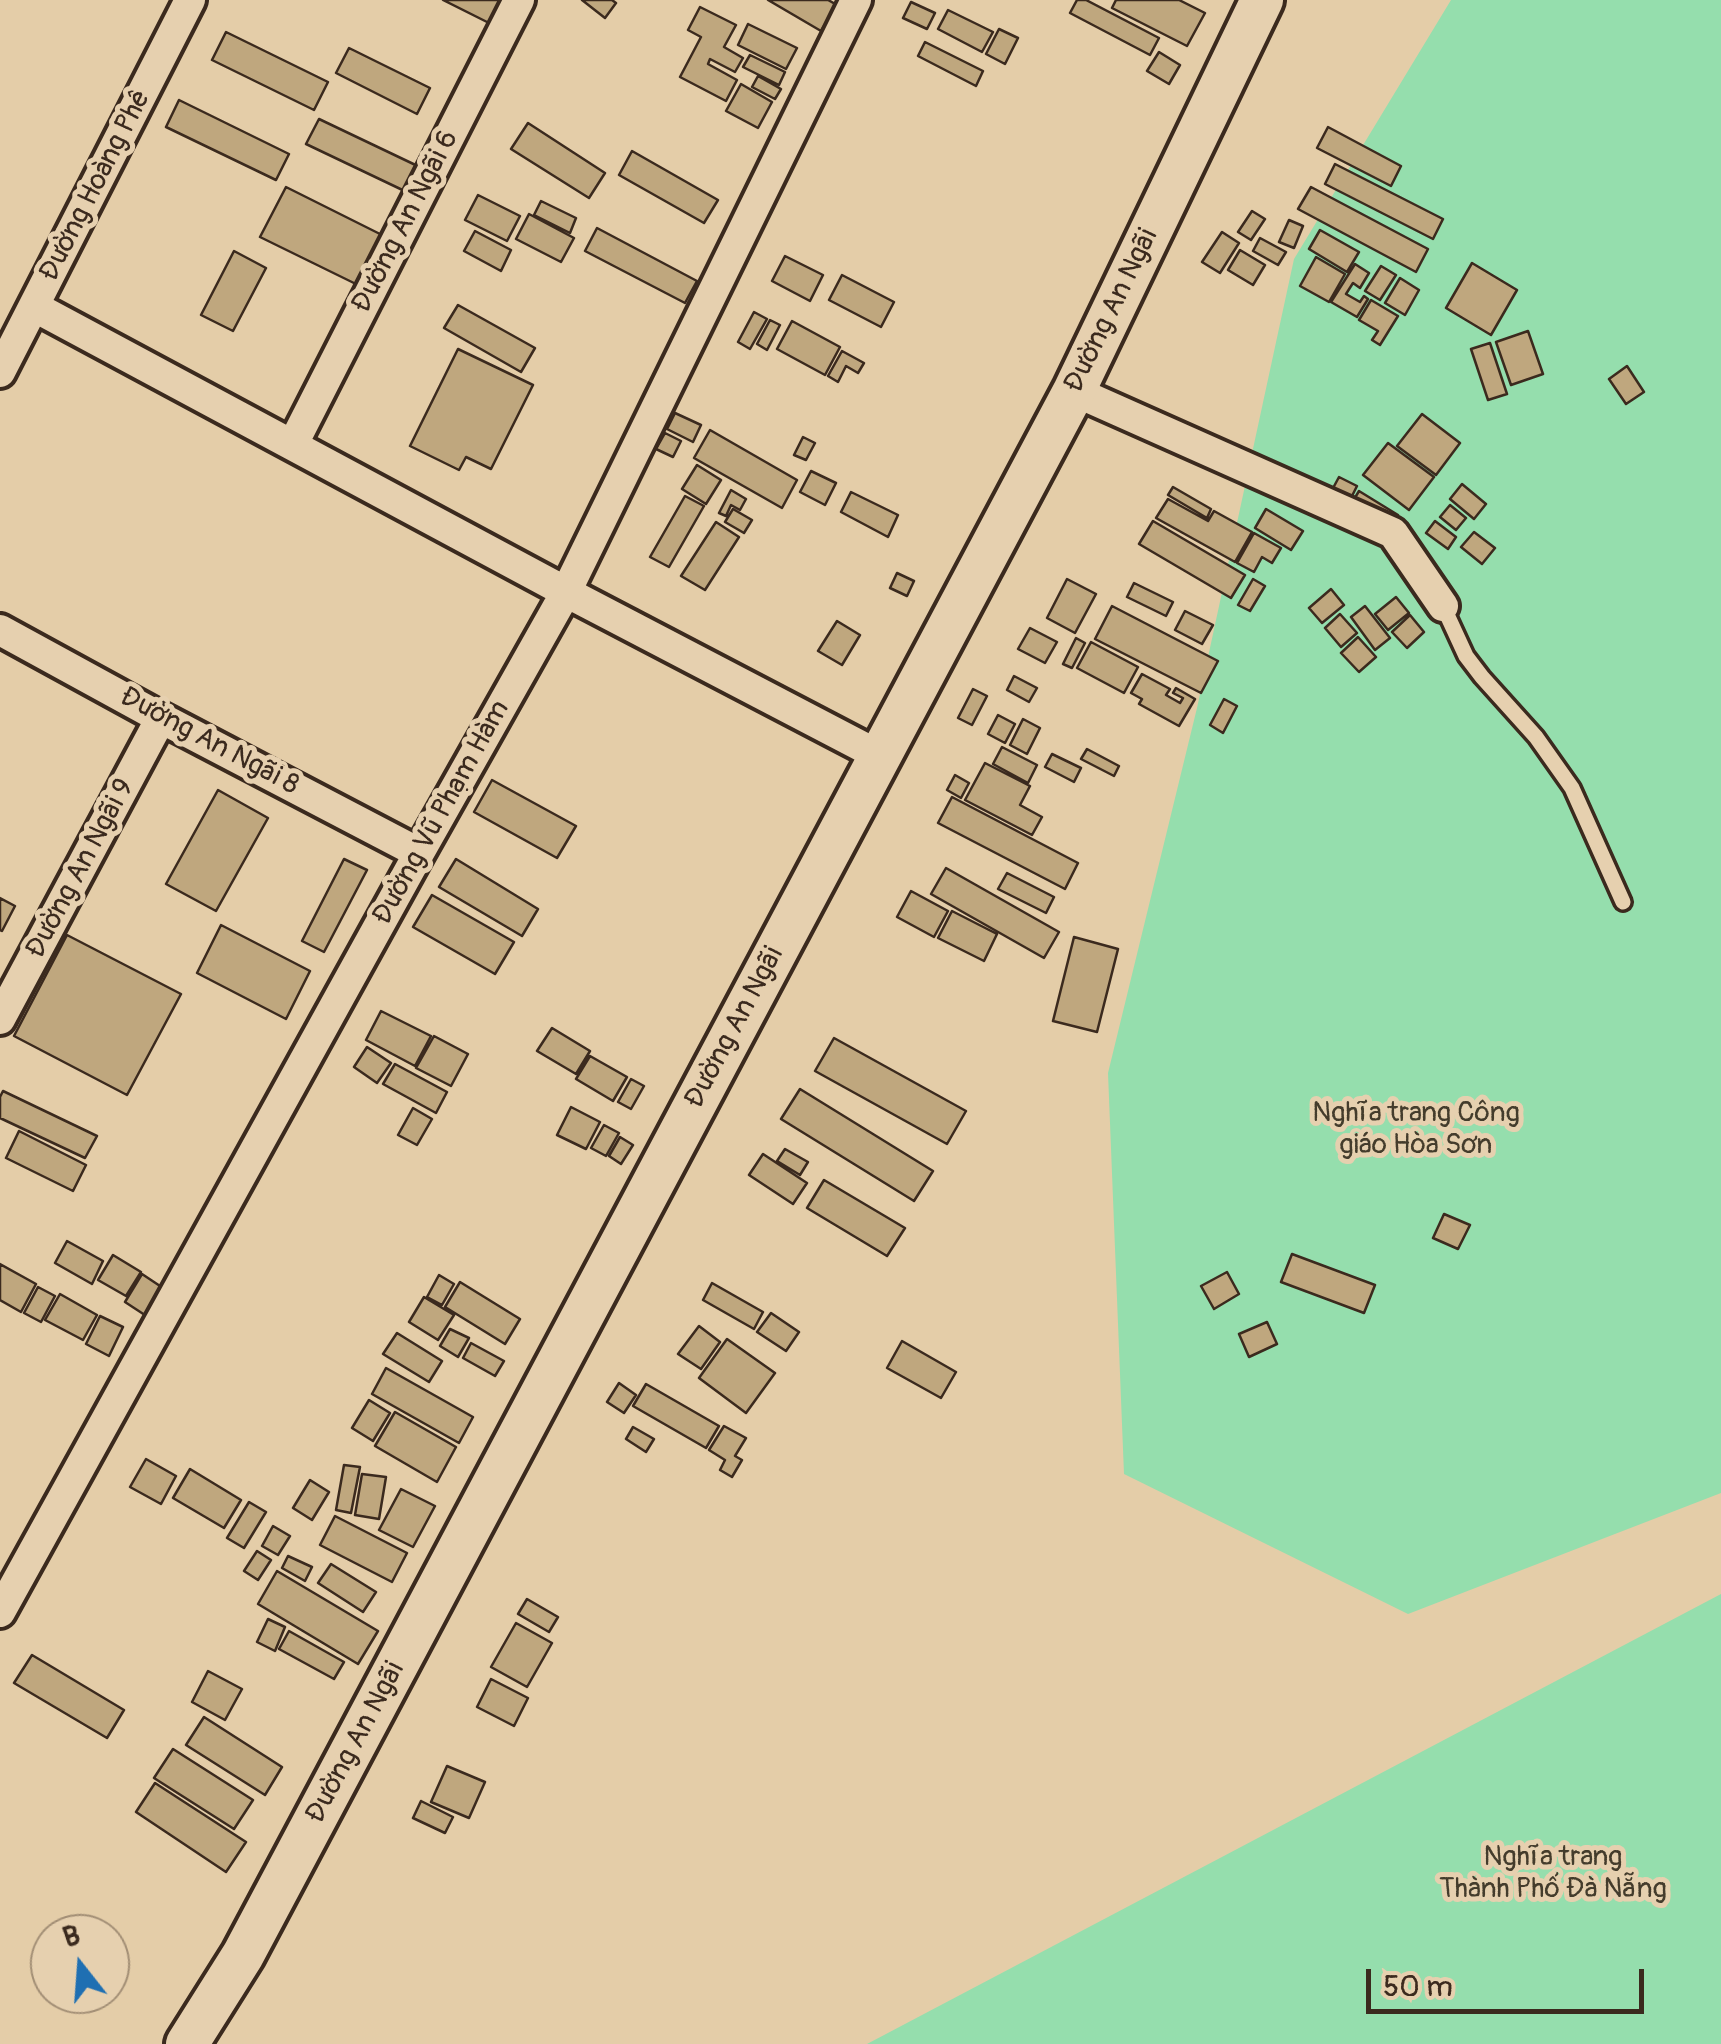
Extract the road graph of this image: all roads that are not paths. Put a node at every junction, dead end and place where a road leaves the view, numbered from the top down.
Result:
1 (190, 0) edge
2 (519, 0) edge
3 (856, 0) edge
4 (1262, 0) edge
5 (35, 306) junction
6 (0, 372) edge
7 (1074, 391) junction
8 (293, 444) junction
9 (566, 592) junction
10 (1442, 606) joint
11 (0, 630) edge
12 (161, 718) junction
13 (880, 756) junction
14 (419, 853) junction
15 (1624, 902) dead end
16 (0, 1019) edge
17 (0, 1612) edge
18 (187, 2044) edge

1 - 5 street, Đường Hoàng Phê
2 - 8 street, Đường An Ngãi 6
3 - 9 street, Đường Vũ Phạm Hàm
4 - 7 main road, Đường An Ngãi
5 - 6 street, Đường Hoàng Phê
5 - 8 street
7 - 10 street
7 - 13 main road, Đường An Ngãi
8 - 9 street
9 - 13 street
9 - 14 street, Đường Vũ Phạm Hàm
10 - 15 lane
11 - 12 street, Đường An Ngãi 8
12 - 14 street, Đường An Ngãi 8
12 - 16 street, Đường An Ngãi 9
13 - 18 main road, Đường An Ngãi
14 - 17 street, Đường Vũ Phạm Hàm

